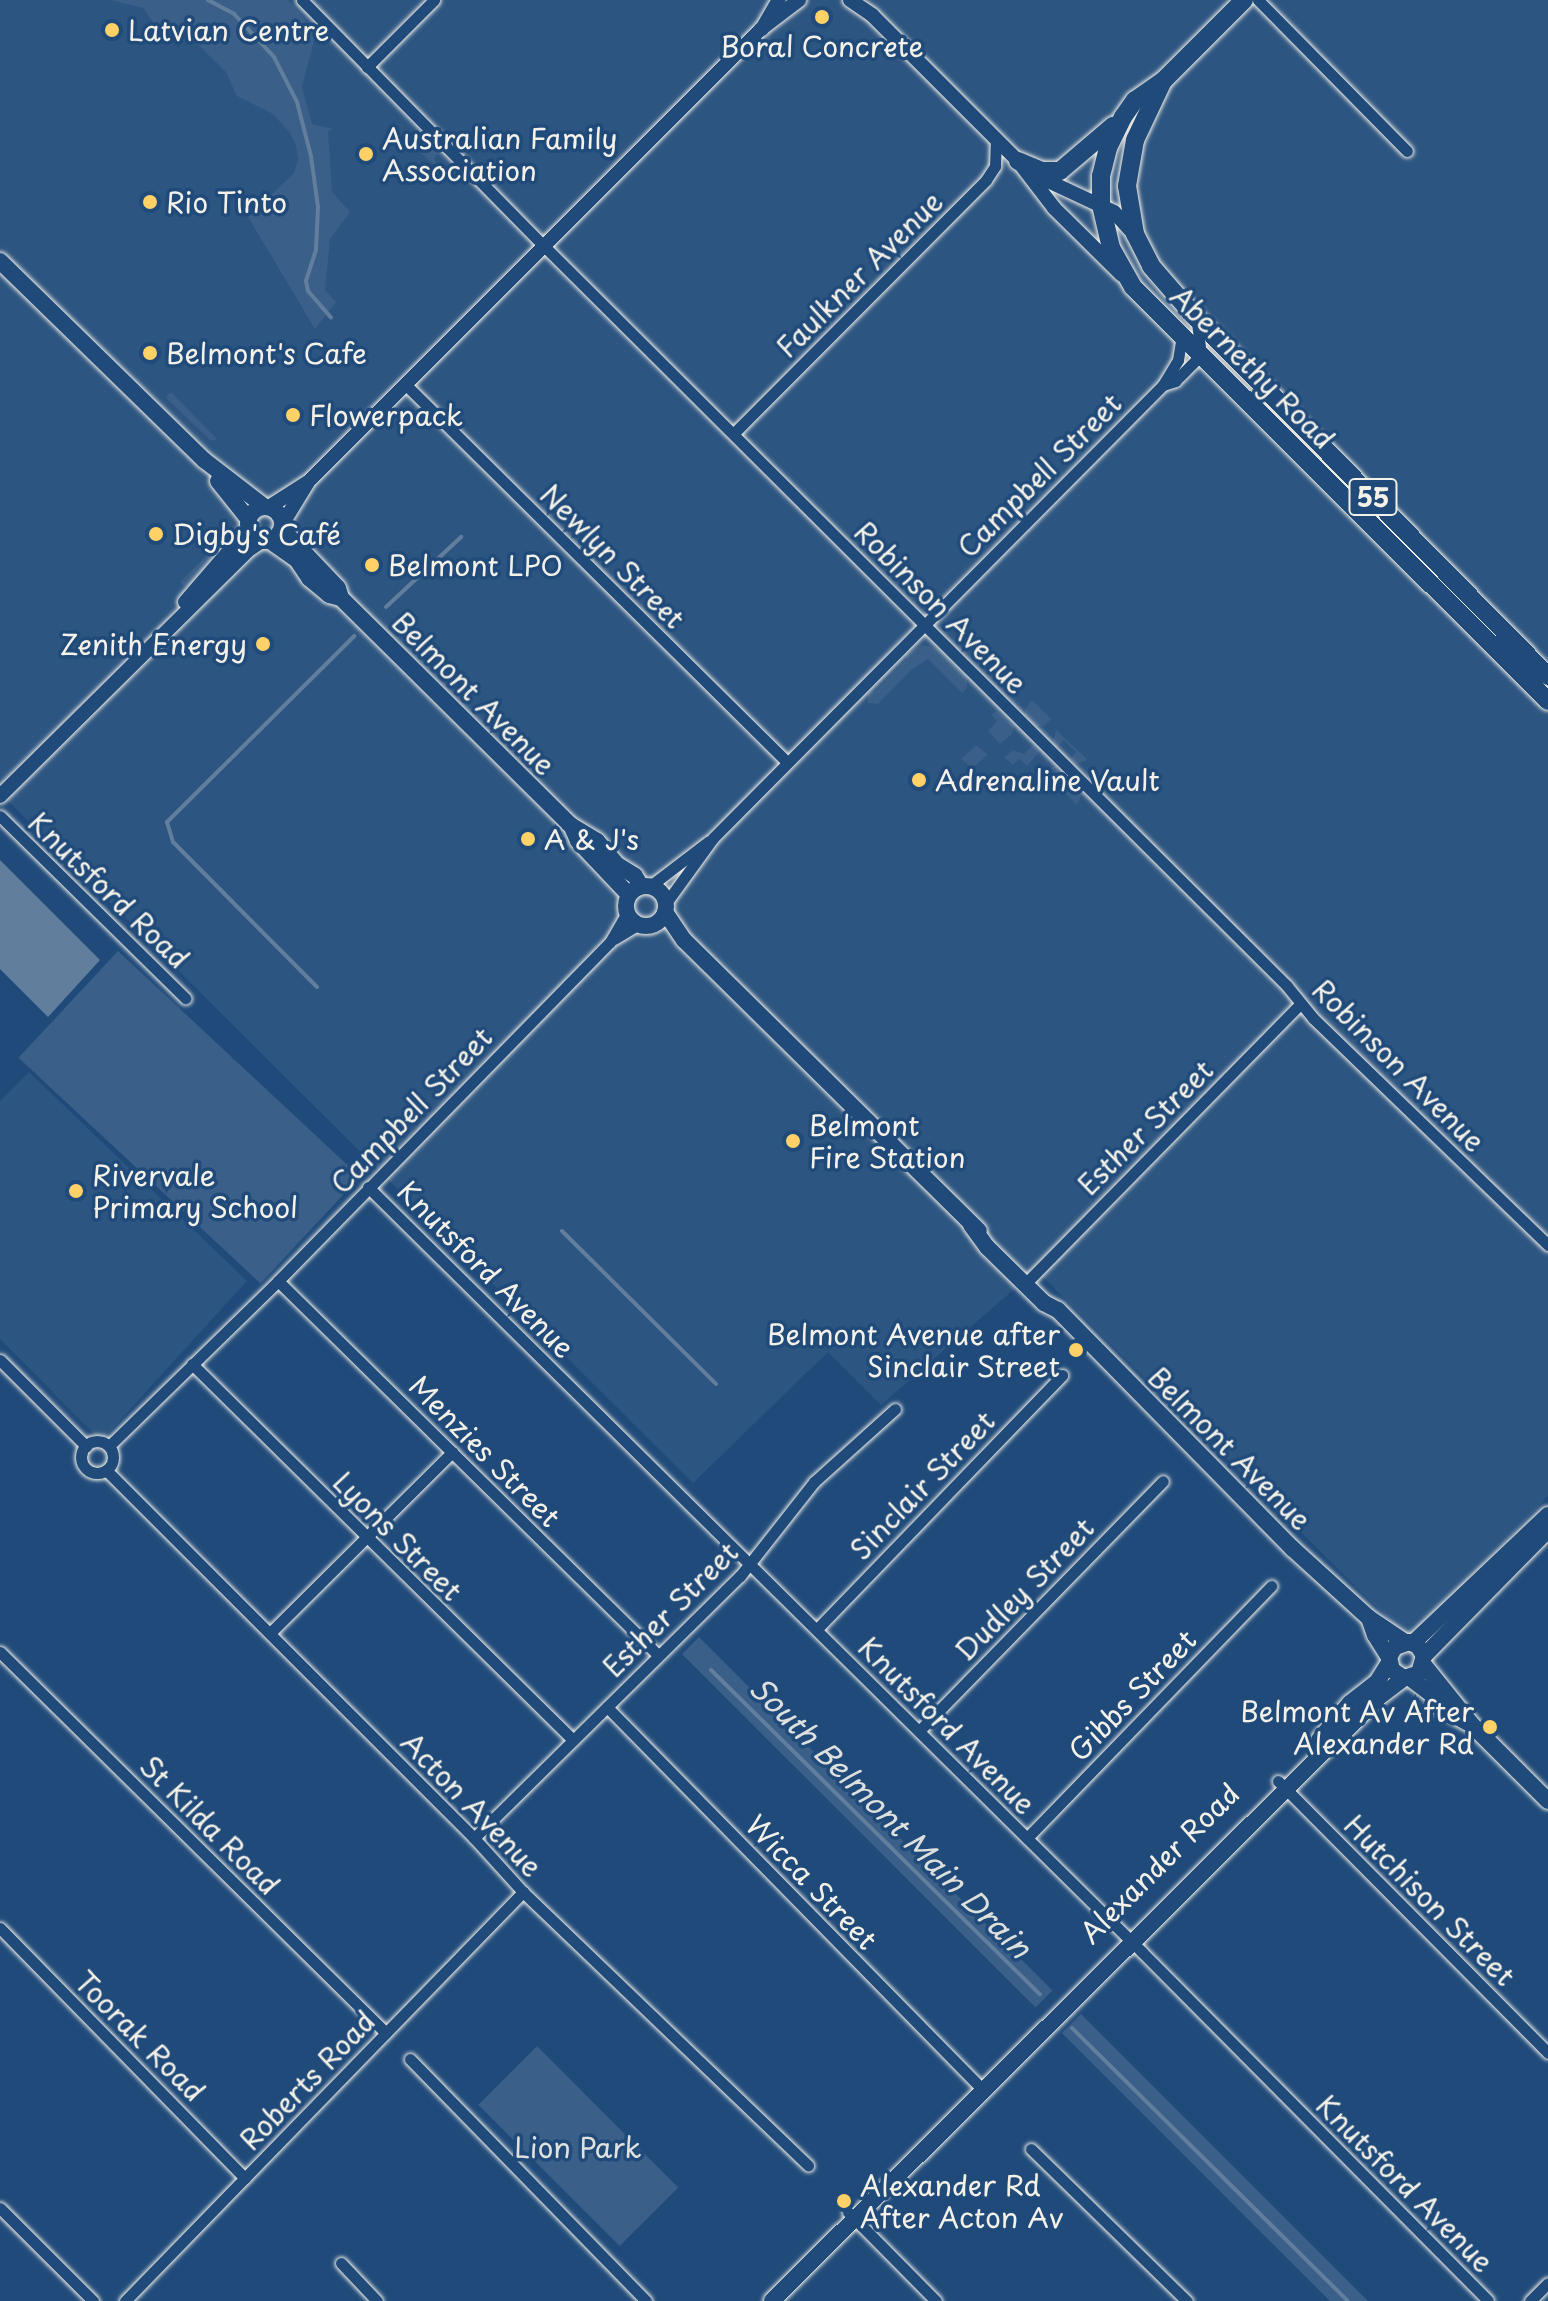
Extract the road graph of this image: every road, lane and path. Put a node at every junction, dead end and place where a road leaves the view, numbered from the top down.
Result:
1 (302, 0) edge
2 (434, 0) edge
3 (779, 0) edge
4 (799, 0) edge
5 (850, 0) edge
6 (864, 0) edge
7 (1244, 0) edge
8 (1258, 0) edge
9 (872, 15) junction
10 (761, 29) junction
11 (367, 67) junction
12 (1164, 80) junction
13 (1123, 117) junction
14 (996, 139) junction
15 (1407, 151) dead end
16 (1022, 165) junction
17 (1101, 205) junction
18 (1135, 234) junction
19 (543, 245) junction
20 (0, 261) edge
21 (1133, 287) junction
22 (1197, 319) junction
23 (1182, 336) junction
24 (1201, 355) junction
25 (405, 384) junction
26 (1163, 385) junction
27 (735, 432) junction
28 (204, 460) junction
29 (308, 482) junction
30 (267, 507) junction
31 (248, 524) junction
32 (282, 526) junction
33 (266, 541) junction
34 (341, 598) junction
35 (924, 624) junction
36 (1548, 676) edge
37 (1548, 701) edge
38 (787, 762) junction
39 (0, 785) edge
40 (0, 796) edge
41 (0, 816) edge
42 (713, 838) junction
43 (640, 889) junction
44 (650, 915) junction
45 (185, 998) dead end
46 (1300, 1004) junction
47 (368, 1187) junction
48 (1548, 1245) edge
49 (1028, 1280) junction
50 (278, 1281) junction
51 (0, 1360) edge
52 (192, 1364) junction
53 (1062, 1375) dead end
54 (895, 1409) dead end
55 (86, 1446) junction
56 (109, 1446) junction
57 (452, 1452) junction
58 (106, 1470) junction
59 (1163, 1481) dead end
60 (1547, 1521) edge
61 (367, 1540) junction
62 (751, 1564) junction
63 (1271, 1586) dead end
64 (1369, 1618) junction
65 (817, 1629) junction
66 (270, 1633) junction
67 (0, 1652) edge
68 (1417, 1652) junction
69 (658, 1655) junction
70 (1389, 1660) junction
71 (1407, 1678) junction
72 (607, 1707) junction
73 (1473, 1726) junction
74 (919, 1731) junction
75 (573, 1740) junction
76 (1281, 1785) junction
77 (1548, 1801) edge
78 (474, 1838) junction
79 (1027, 1838) junction
80 (523, 1892) junction
81 (0, 1928) edge
82 (1128, 1940) junction
83 (386, 2033) junction
84 (1548, 2053) edge
85 (410, 2059) dead end
86 (979, 2087) junction
87 (1031, 2149) dead end
88 (808, 2165) dead end
89 (245, 2178) junction
90 (0, 2208) edge
91 (851, 2215) junction
92 (341, 2263) dead end
93 (1548, 2283) edge
94 (93, 2301) edge
95 (125, 2301) edge
96 (377, 2301) edge
97 (646, 2301) edge
98 (758, 2301) edge
99 (772, 2301) edge
100 (936, 2301) edge
101 (1187, 2301) edge
102 (1488, 2301) edge
103 (1530, 2301) edge

1 - 11 street, Robinson Avenue
2 - 11 street
3 - 10 street
4 - 10 street
5 - 9 street, Abernethy Road
6 - 9 street, Abernethy Road
7 - 12 main road, 55
8 - 15 street
9 - 14 street, Abernethy Road
10 - 19 street
11 - 19 street, Robinson Avenue
12 - 13 main road, 55
12 - 18 main road, 55
13 - 16 main road
13 - 17 main road, 55
14 - 16 street, Abernethy Road
14 - 27 street, Faulkner Avenue
16 - 17 street, Abernethy Road
16 - 21 street, Abernethy Road
17 - 18 street, Abernethy Road
17 - 21 main road, 55
18 - 22 main road, Abernethy Road / 55
19 - 25 street
19 - 27 street, Robinson Avenue
20 - 28 main road
21 - 23 main road, Abernethy Road / 55
22 - 24 street
22 - 36 main road, Abernethy Road / 55
23 - 24 main road, Abernethy Road / 55
23 - 26 street, Campbell Street
24 - 26 street, Campbell Street
24 - 37 main road, Abernethy Road / 55
25 - 29 street
25 - 38 street, Newlyn Street
26 - 35 street, Campbell Street
27 - 35 street, Robinson Avenue
28 - 30 main road
28 - 31 main road
29 - 30 street
29 - 32 street
30 - 31 main road
30 - 32 main road
31 - 33 main road
31 - 39 street
32 - 33 main road
32 - 34 main road, Belmont Avenue
33 - 34 main road, Belmont Avenue
33 - 40 street
34 - 43 main road, Belmont Avenue
35 - 38 street, Campbell Street
35 - 46 street, Robinson Avenue
38 - 42 street, Campbell Street
41 - 45 street, Knutsford Road
42 - 43 street, Campbell Street
42 - 44 street, Campbell Street
43 - 44 main road
43 - 44 main road, Belmont Avenue
44 - 47 street, Campbell Street
44 - 49 main road, Belmont Avenue
46 - 48 street, Robinson Avenue
46 - 49 street, Esther Street
47 - 50 street, Campbell Street
47 - 62 street, Knutsford Avenue
49 - 64 main road, Belmont Avenue
50 - 52 street, Campbell Street
50 - 57 street, Menzies Street
51 - 55 street
52 - 56 street, Campbell Street
52 - 61 street, Lyons Street
53 - 65 street, Sinclair Street
54 - 62 street, Esther Street
55 - 56 street
55 - 58 street
56 - 58 street
57 - 61 street
57 - 69 street, Menzies Street
58 - 66 street, Acton Avenue
59 - 74 street, Dudley Street
60 - 68 main road
61 - 66 street
61 - 75 street, Lyons Street
62 - 65 street, Knutsford Avenue
62 - 69 street, Esther Street
63 - 79 street, Gibbs Street
64 - 68 main road, Belmont Avenue
64 - 70 main road, Belmont Avenue
65 - 74 street, Knutsford Avenue
66 - 78 street, Acton Avenue
67 - 83 street, St Kilda Road
68 - 70 main road, Alexander Road
68 - 71 main road, Alexander Road
68 - 73 main road, Belmont Avenue
69 - 72 street, Esther Street
70 - 71 main road, Belmont Avenue
70 - 76 main road, Alexander Road
71 - 73 main road, Belmont Avenue
71 - 76 main road, Alexander Road
72 - 75 street, Esther Street
72 - 86 street, Wicca Street
73 - 77 main road, Belmont Avenue
74 - 79 street, Knutsford Avenue
75 - 78 street, Esther Street
76 - 82 main road, Alexander Road
76 - 84 street, Hutchison Street
78 - 80 street, Acton Avenue
79 - 82 street, Knutsford Avenue
80 - 83 street, Roberts Road
80 - 88 street, Acton Avenue
81 - 89 street, Toorak Road
82 - 86 main road, Alexander Road
82 - 102 street, Knutsford Avenue
83 - 89 street, Roberts Road
85 - 97 street
86 - 91 main road, Alexander Road
87 - 101 street
89 - 95 street, Roberts Road
90 - 94 street
91 - 98 main road, Alexander Road
91 - 99 main road, Alexander Road
91 - 100 street
92 - 96 street
93 - 103 street

